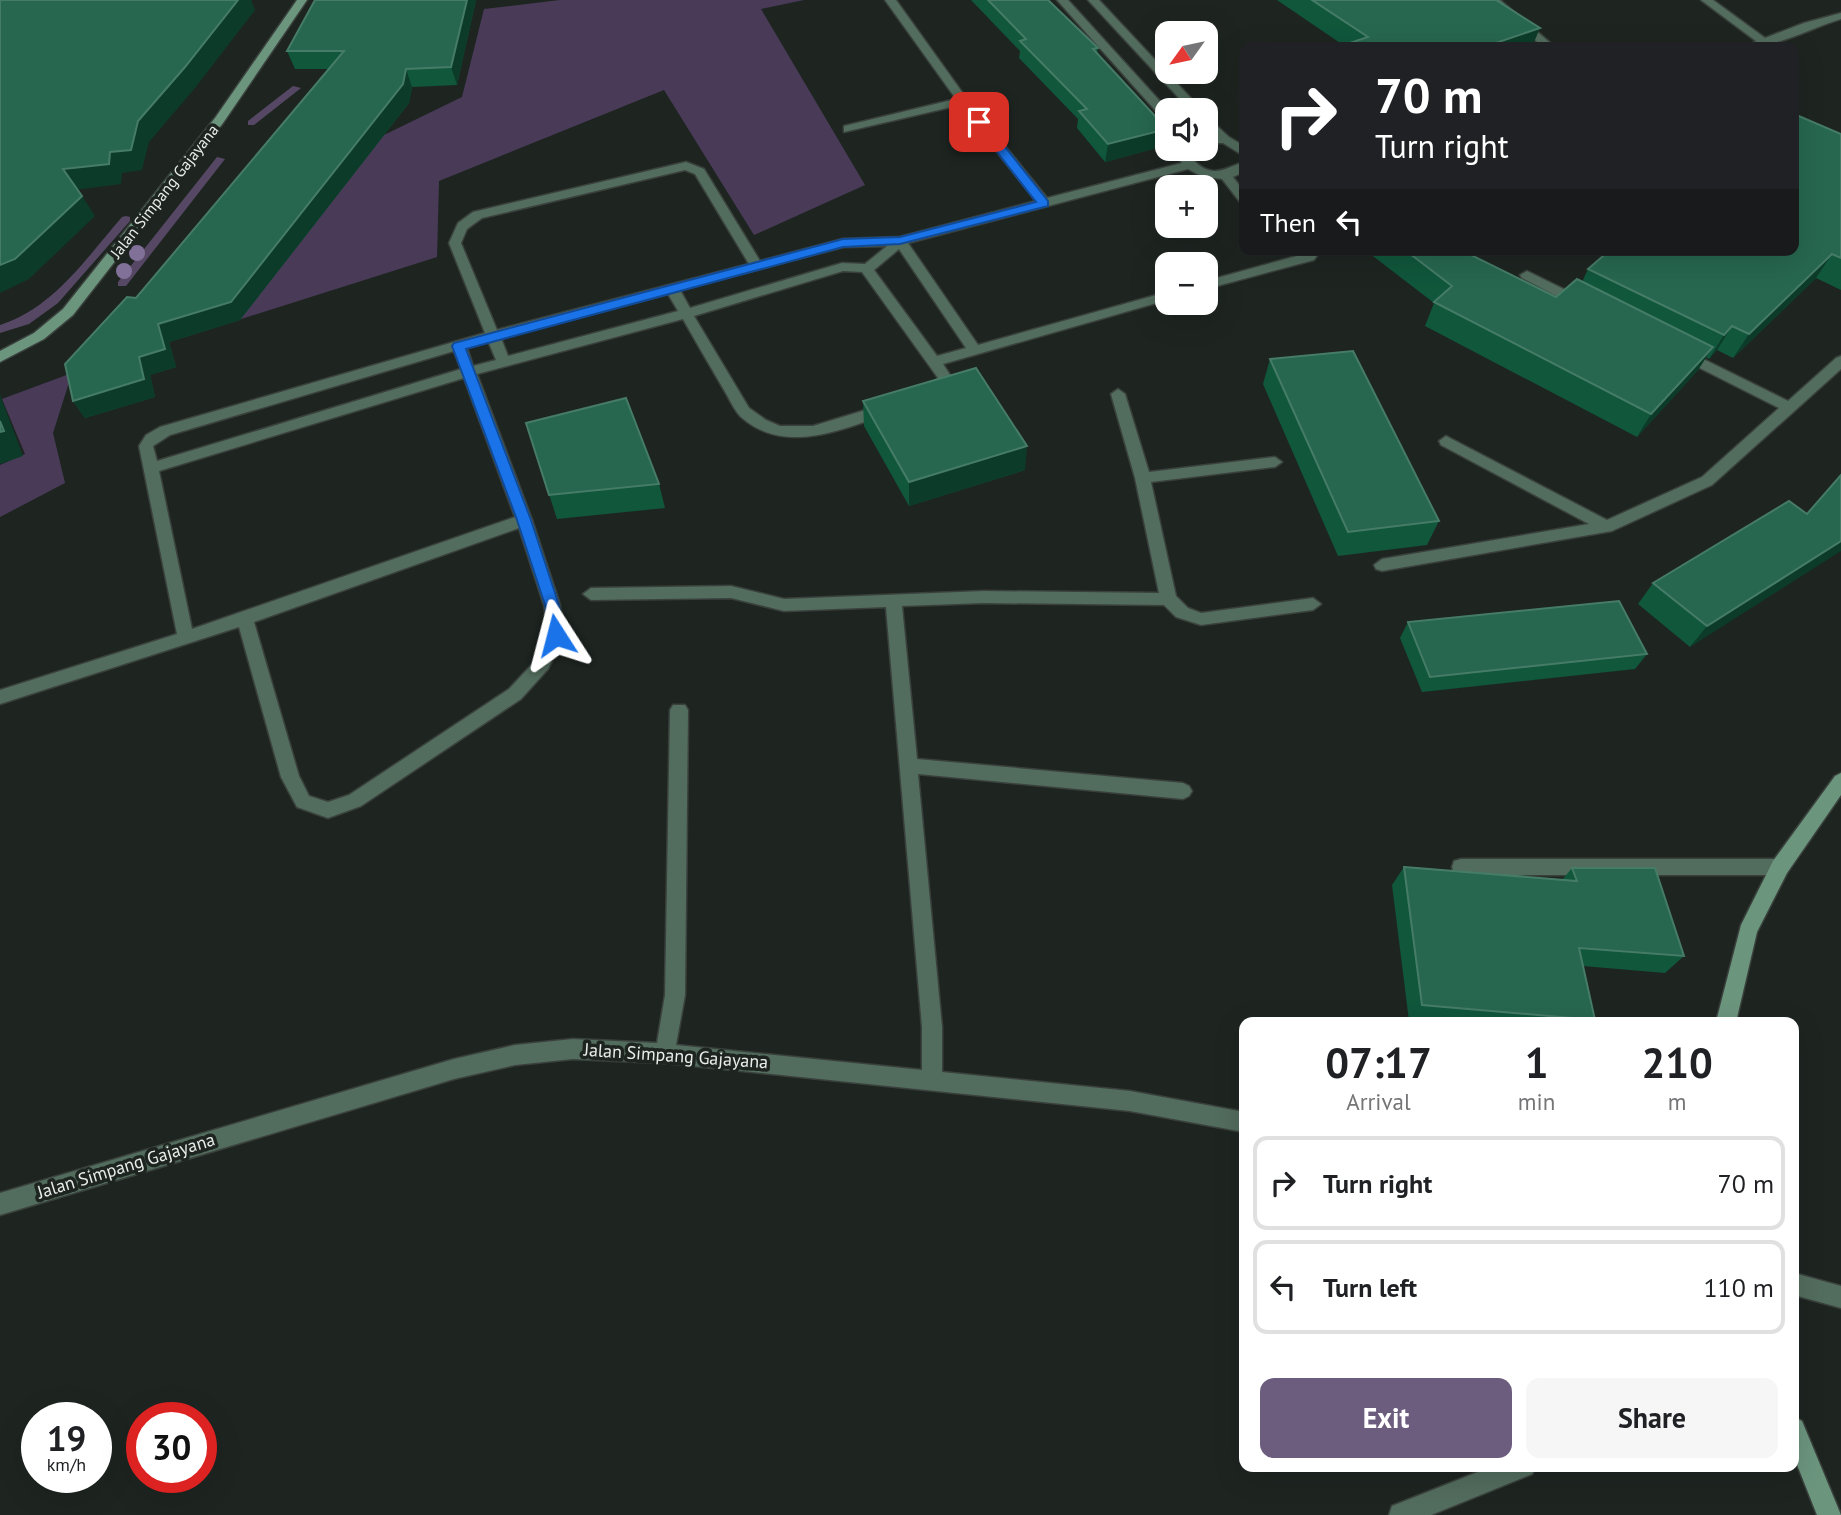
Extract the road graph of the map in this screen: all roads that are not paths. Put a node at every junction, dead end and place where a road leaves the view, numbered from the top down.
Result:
1 (302, 0) edge
2 (890, 0) edge
3 (1062, 0) edge
4 (1493, 0) edge
5 (1706, 0) edge
6 (1095, 3) edge
7 (1072, 11) junction
8 (1841, 16) edge
9 (1544, 42) edge
10 (1764, 42) joint
11 (1185, 98) edge
12 (962, 101) junction
13 (1155, 103) edge
14 (848, 129) dead end
15 (1218, 133) edge
16 (1218, 139) edge
17 (1224, 139) junction
18 (1239, 146) edge
19 (1186, 161) edge
20 (1189, 165) junction
21 (1239, 171) edge
22 (1224, 175) junction
23 (1239, 193) edge
24 (1044, 203) junction
25 (900, 241) junction
26 (1288, 256) edge
27 (756, 265) junction
28 (867, 269) junction
29 (1527, 275) dead end
30 (713, 277) junction
31 (1218, 281) edge
32 (672, 289) junction
33 (1155, 299) edge
34 (728, 301) junction
35 (1598, 312) edge
36 (688, 313) junction
37 (491, 336) junction
38 (459, 346) junction
39 (1670, 348) edge
40 (974, 350) junction
41 (0, 357) edge
42 (1841, 361) edge
43 (934, 362) junction
44 (504, 363) junction
45 (468, 372) junction
46 (1118, 394) dead end
47 (1790, 408) junction
48 (1446, 441) dead end
49 (1275, 462) dead end
50 (152, 468) junction
51 (1143, 478) junction
52 (524, 520) junction
53 (1607, 527) junction
54 (1382, 565) dead end
55 (591, 594) dead end
56 (1168, 599) junction
57 (894, 602) junction
58 (1313, 604) dead end
59 (245, 619) junction
60 (186, 638) junction
61 (0, 697) edge
62 (679, 710) dead end
63 (908, 766) junction
64 (1841, 780) edge
65 (1183, 791) dead end
66 (1461, 867) dead end
67 (1780, 867) junction
68 (1727, 1017) edge
69 (664, 1053) junction
70 (932, 1080) junction
71 (1239, 1121) edge
72 (0, 1204) edge
73 (1799, 1285) edge
74 (1841, 1297) edge
75 (1799, 1441) edge
76 (1509, 1472) edge
77 (1401, 1515) edge
78 (1829, 1515) edge

1 - 41 main road, Jalan Simpang Gajayana
2 - 12 street
3 - 7 street
4 - 9 street
5 - 10 street
6 - 7 street
6 - 11 street
7 - 13 street
8 - 10 street
12 - 14 street
12 - 24 street
15 - 17 street
16 - 17 street
17 - 18 street
19 - 20 street
20 - 22 street
20 - 24 street
21 - 22 street
22 - 23 street
24 - 25 street
25 - 27 street
25 - 28 street
25 - 40 street
26 - 31 street
27 - 30 street
27 - 37 street
28 - 34 street
28 - 43 street
29 - 35 street
30 - 32 street
30 - 34 street
32 - 36 street
32 - 37 street
33 - 40 street
34 - 36 street
36 - 43 street
36 - 44 street
37 - 38 street
37 - 44 street
38 - 45 street
38 - 50 street
39 - 47 street
40 - 43 street
42 - 47 street
44 - 45 street
45 - 50 street
45 - 52 street
46 - 51 street
47 - 53 street
48 - 53 street
49 - 51 street
50 - 60 street
51 - 56 street
52 - 59 street
52 - 59 street
53 - 54 street
55 - 57 street
56 - 57 street
56 - 58 street
57 - 63 street
59 - 60 street
60 - 61 street
62 - 69 street
63 - 65 street
63 - 70 street
64 - 67 main road
66 - 67 street
67 - 68 main road
69 - 70 street, Jalan Simpang Gajayana
69 - 72 street, Jalan Simpang Gajayana
70 - 71 street, Jalan Simpang Gajayana
73 - 74 street
75 - 78 main road
76 - 77 street

